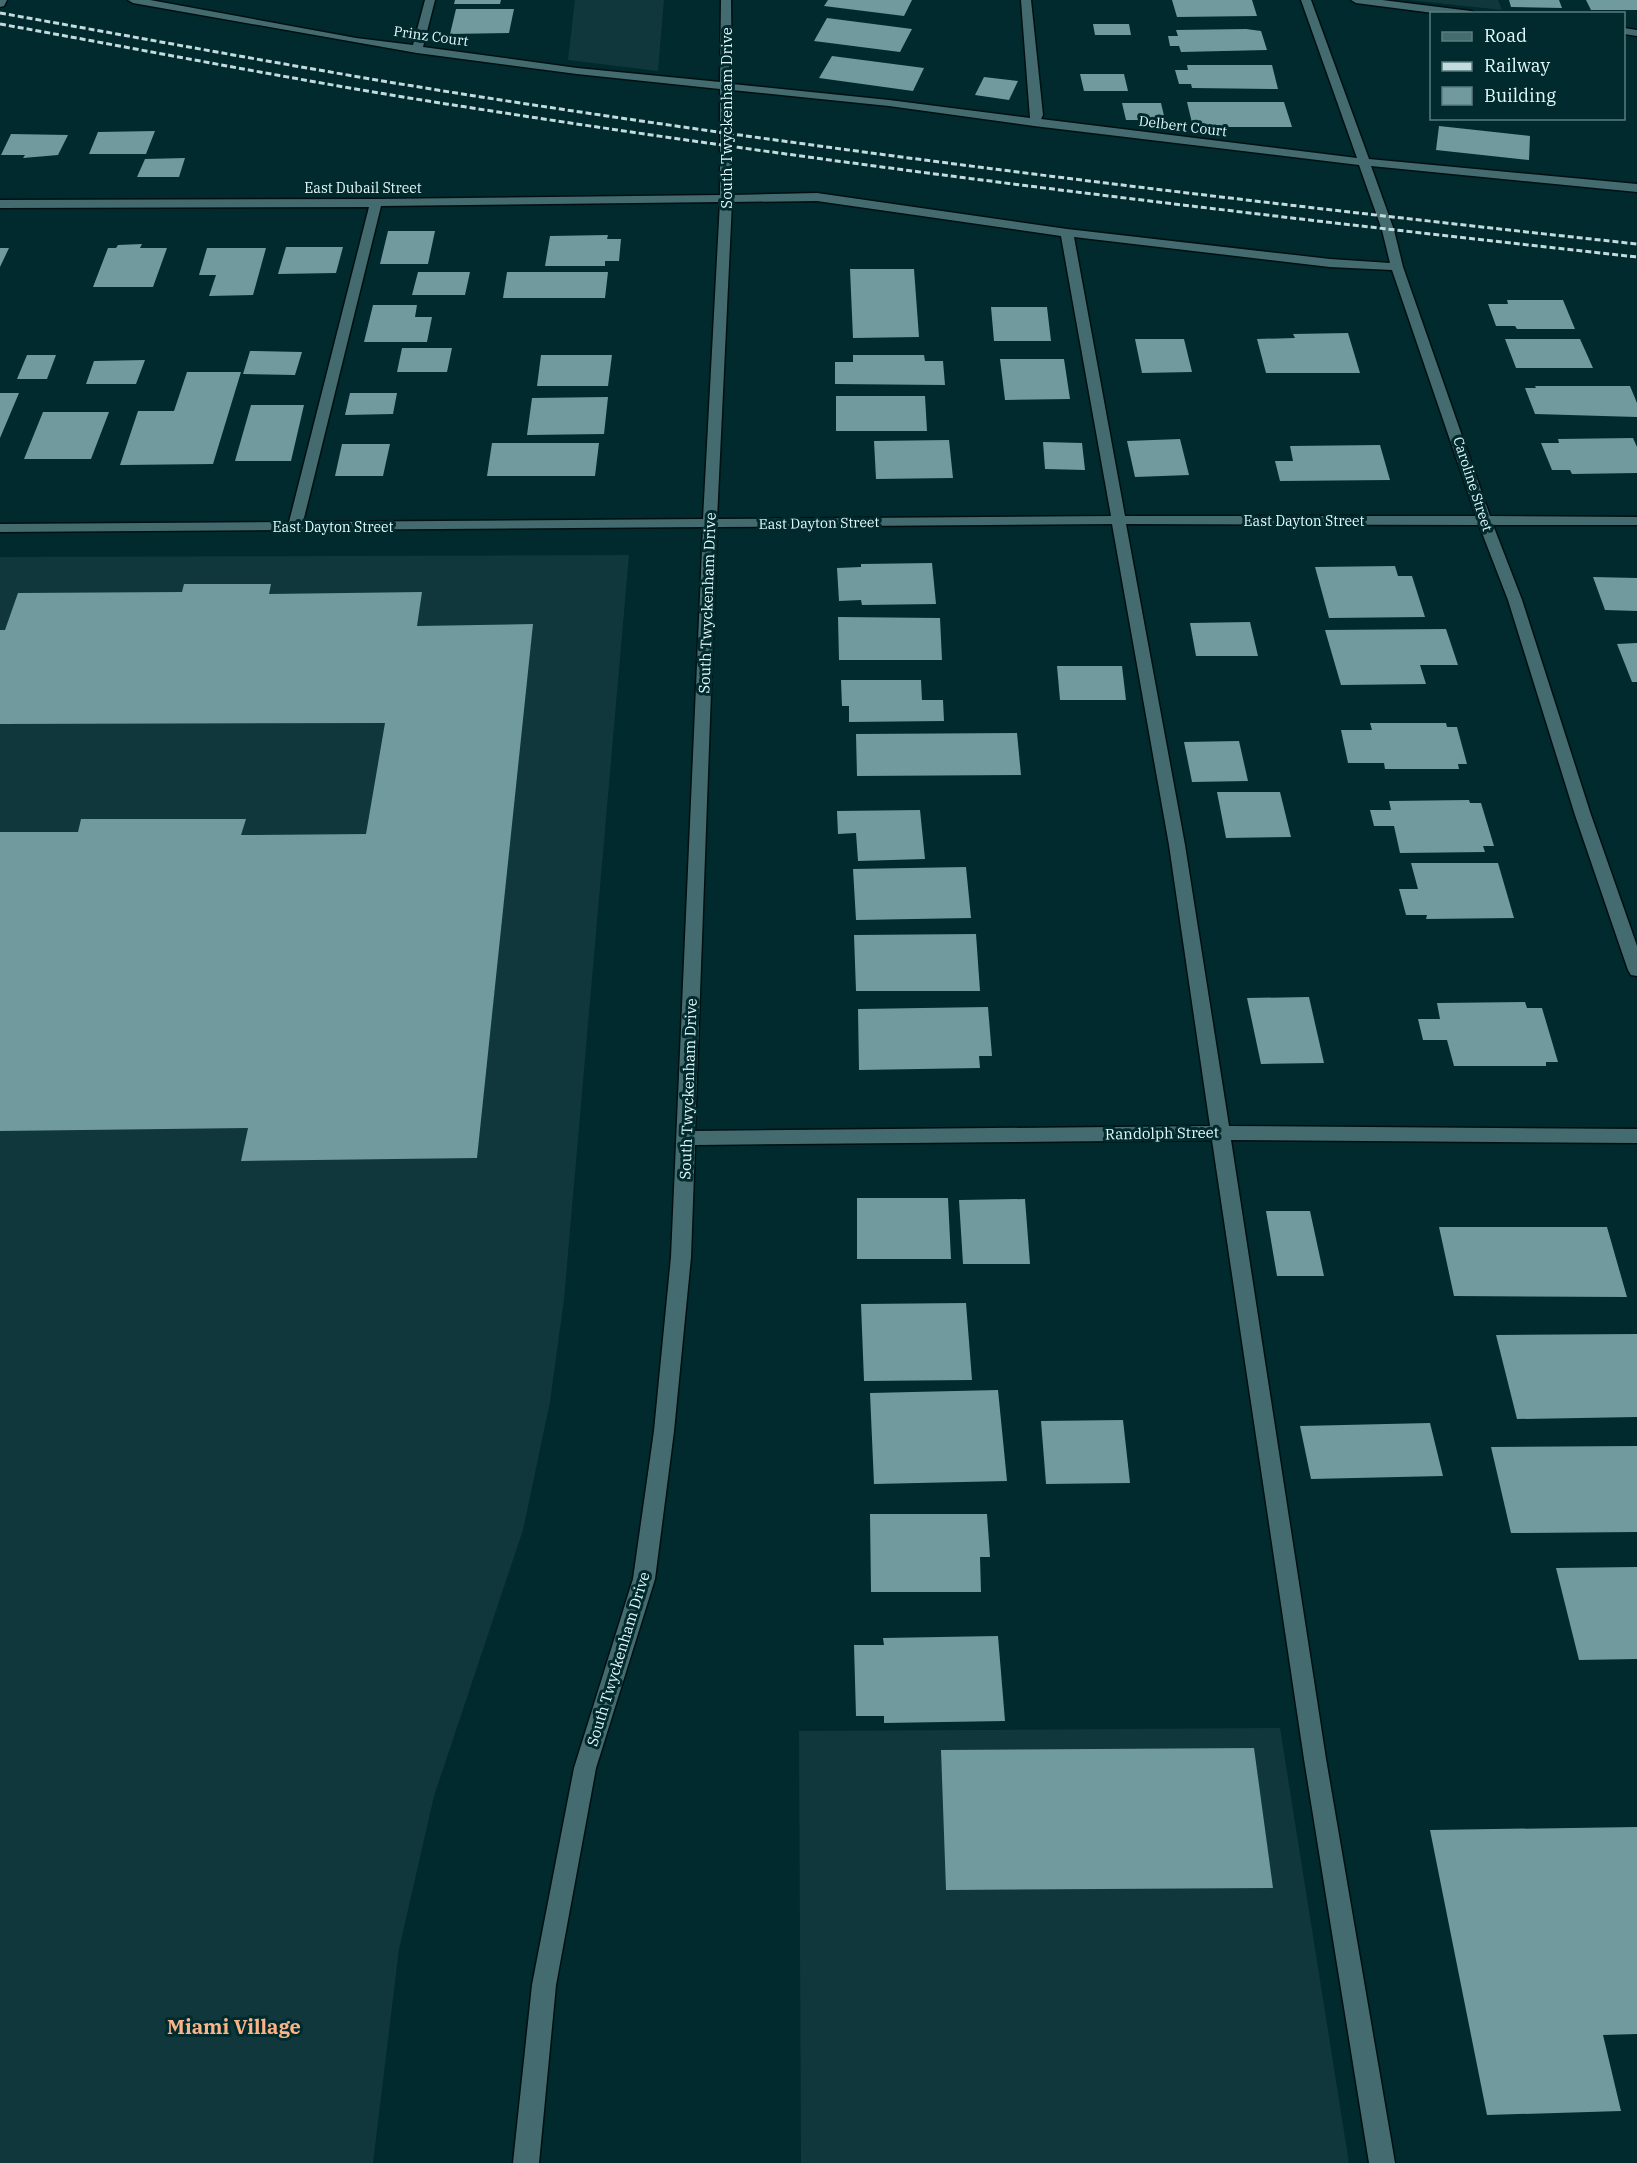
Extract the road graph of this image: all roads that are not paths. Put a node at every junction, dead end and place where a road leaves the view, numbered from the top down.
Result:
1 (133, 0) edge
2 (430, 0) edge
3 (726, 0) edge
4 (1026, 0) edge
5 (1306, 0) edge
6 (1356, 0) edge
7 (1455, 12) edge
8 (417, 50) junction
9 (726, 85) junction
10 (1034, 123) junction
11 (1362, 162) junction
12 (1637, 188) edge
13 (726, 199) junction
14 (376, 203) junction
15 (0, 204) edge
16 (1067, 233) junction
17 (1397, 267) junction
18 (1118, 520) junction
19 (1637, 521) edge
20 (1485, 523) junction
21 (710, 525) junction
22 (0, 528) edge
23 (294, 528) junction
24 (1637, 970) edge
25 (1219, 1132) junction
26 (1637, 1136) edge
27 (687, 1138) junction
28 (526, 2163) edge
29 (1382, 2163) edge

1 - 8 street, Prinz Court
2 - 8 street
3 - 9 street, South Twyckenham Drive
4 - 10 street
5 - 11 street, Caroline Street
6 - 7 street
8 - 9 street, Prinz Court
9 - 10 street, Delbert Court
9 - 13 street, South Twyckenham Drive
10 - 11 street, Delbert Court
11 - 12 street, Delbert Court
11 - 17 street, Caroline Street
13 - 14 street, East Dubail Street
13 - 16 street, East Dubail Street
13 - 21 street, South Twyckenham Drive
14 - 15 street, East Dubail Street
14 - 23 street
16 - 17 street, East Dubail Street
16 - 18 street
17 - 20 street, Caroline Street
18 - 20 street, East Dayton Street
18 - 21 street, East Dayton Street
18 - 25 street
19 - 20 street, East Dayton Street
20 - 24 street, Caroline Street
21 - 23 street, East Dayton Street
21 - 27 street, South Twyckenham Drive
22 - 23 street, East Dayton Street
25 - 26 street, Randolph Street
25 - 27 street, Randolph Street
25 - 29 street
27 - 28 street, South Twyckenham Drive

